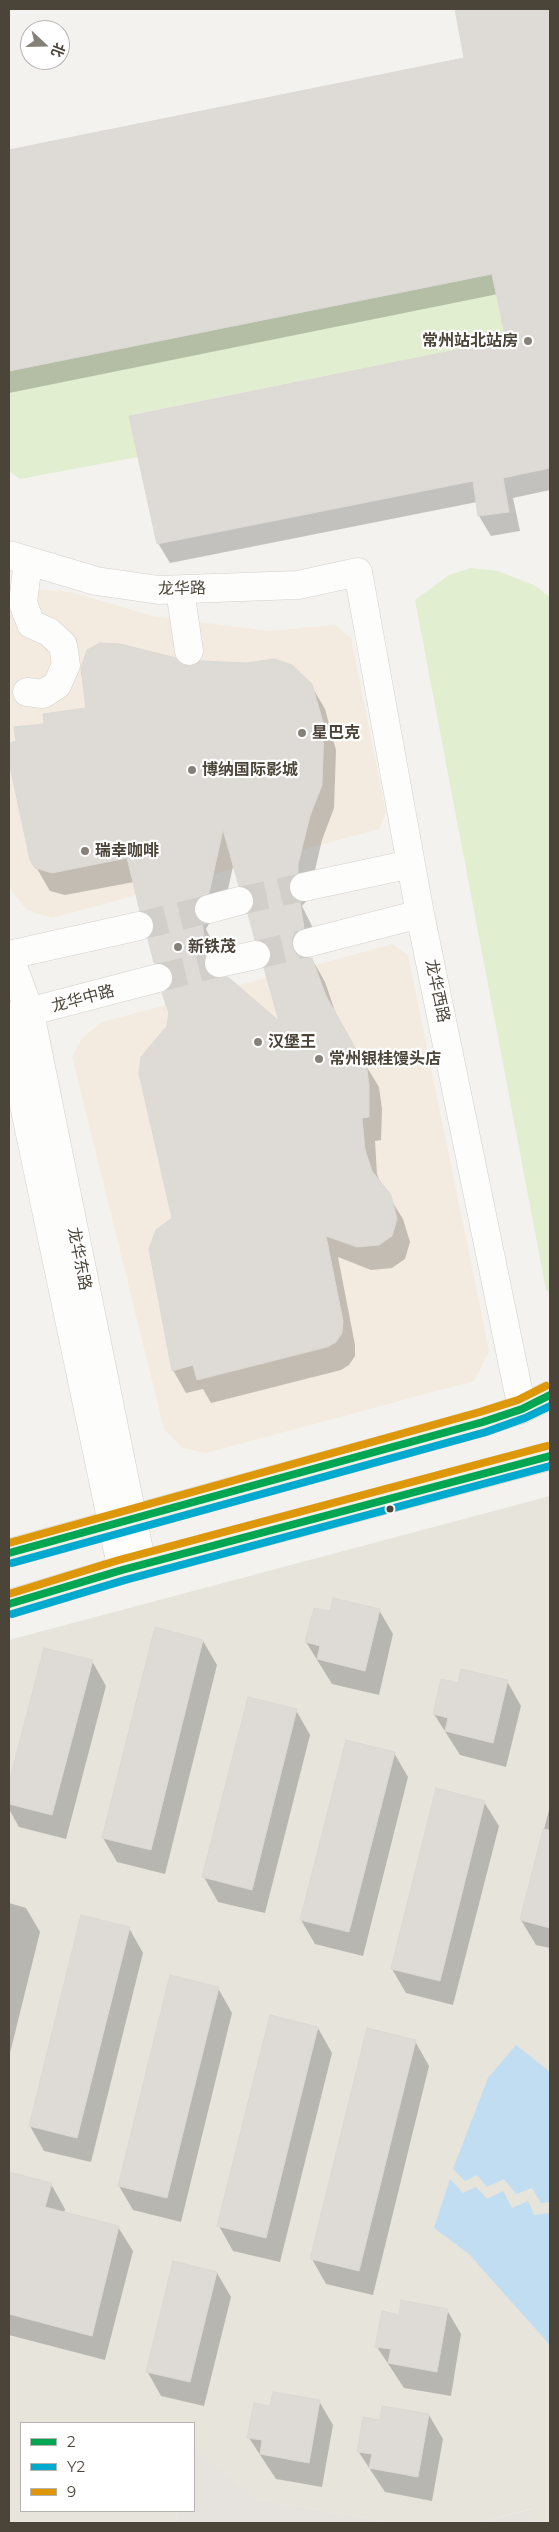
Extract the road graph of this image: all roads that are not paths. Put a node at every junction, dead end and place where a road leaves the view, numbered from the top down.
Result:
1 (18, 558) edge
2 (358, 572) joint
3 (180, 590) junction
4 (190, 651) dead end
5 (27, 692) dead end
6 (411, 864) junction
7 (304, 887) tunnel mouth
8 (239, 901) tunnel mouth
9 (209, 909) tunnel mouth
10 (420, 914) junction
11 (139, 926) tunnel mouth
12 (307, 943) tunnel mouth
13 (9, 955) edge
14 (256, 955) tunnel mouth
15 (219, 963) tunnel mouth
16 (158, 978) tunnel mouth
17 (19, 1015) edge
18 (9, 1034) edge
19 (550, 1395) edge
20 (522, 1409) junction
21 (550, 1456) edge
22 (122, 1521) junction
23 (9, 1554) edge
24 (132, 1567) junction
25 (9, 1604) edge

1 - 3 street, 龙华路
1 - 5 street
2 - 3 street, 龙华路
2 - 6 street, 龙华西路
3 - 4 street
6 - 7 street
6 - 10 street, 龙华西路
8 - 9 street
10 - 12 street
10 - 20 street, 龙华西路
11 - 13 street
13 - 17 street, 龙华东路
14 - 15 street
16 - 17 street, 龙华中路
17 - 22 street, 龙华东路
18 - 22 street, 龙华东路
19 - 20 main road
20 - 22 main road
21 - 24 main road
22 - 23 main road
22 - 24 street, 龙华东路
24 - 25 main road

